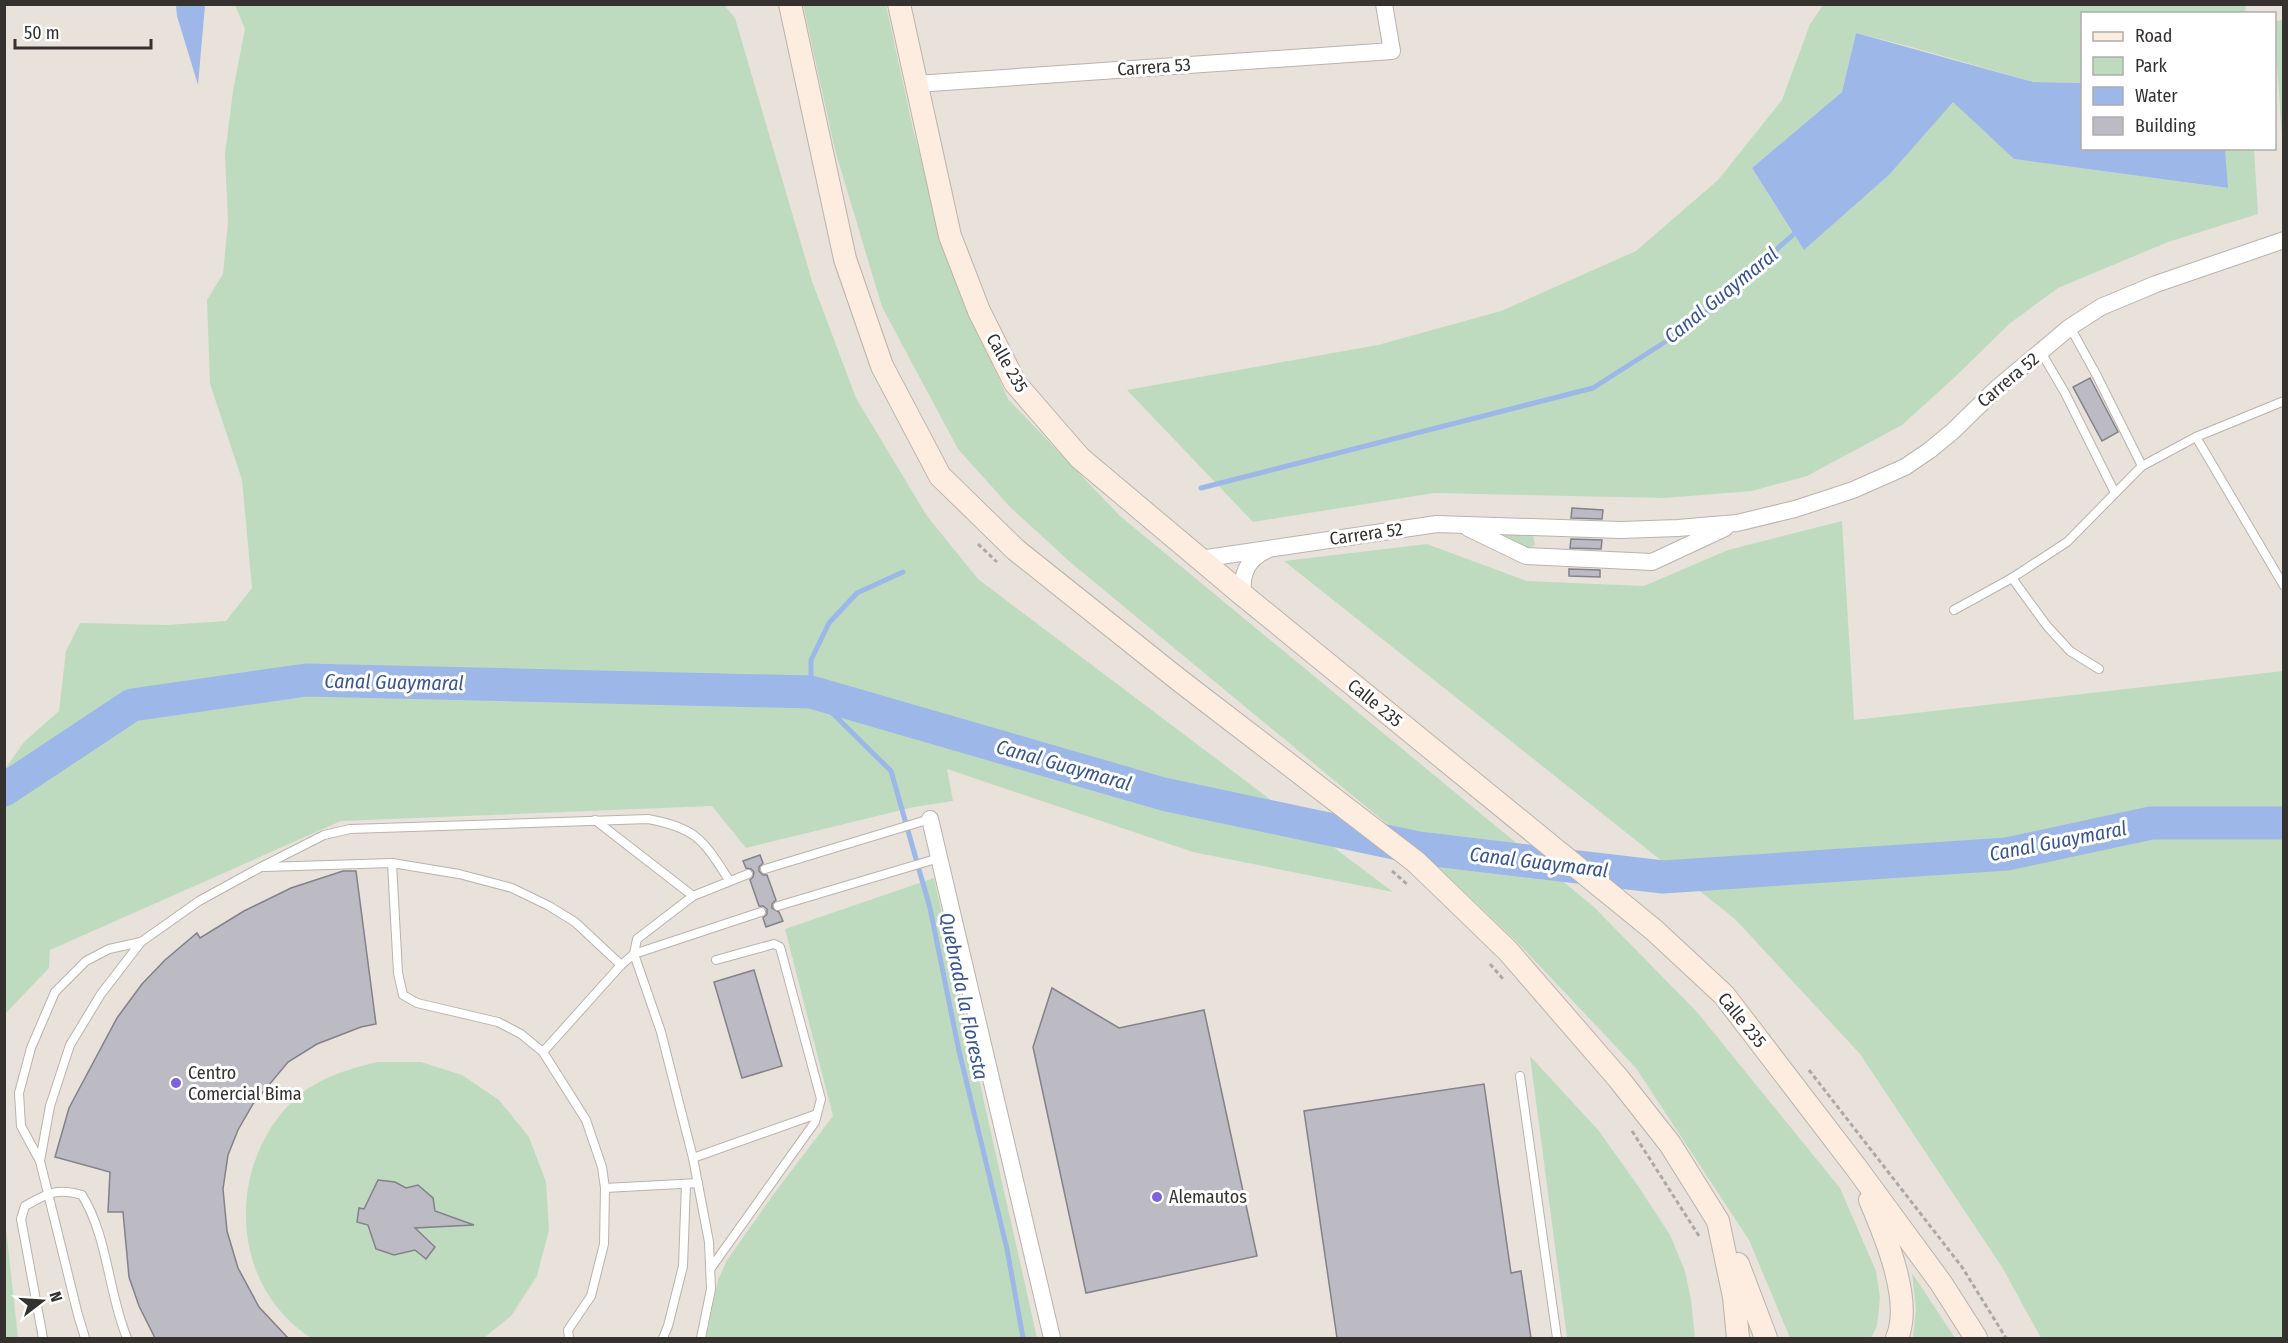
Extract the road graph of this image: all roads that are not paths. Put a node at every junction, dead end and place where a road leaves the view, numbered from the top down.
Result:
1 (790, 4) edge
2 (899, 4) edge
3 (1384, 4) edge
4 (916, 84) junction
5 (2283, 240) edge
6 (2070, 327) junction
7 (2041, 352) junction
8 (2283, 401) edge
9 (2196, 437) junction
10 (2142, 466) junction
11 (2115, 493) junction
12 (1737, 522) junction
13 (1461, 525) junction
14 (1527, 527) junction
15 (1272, 548) junction
16 (1526, 556) junction
17 (1200, 559) junction
18 (2012, 578) junction
19 (2283, 586) edge
20 (1243, 595) junction
21 (1954, 610) dead end
22 (2099, 669) dead end
23 (930, 819) joint
24 (595, 820) junction
25 (939, 858) junction
26 (392, 863) junction
27 (261, 867) junction
28 (765, 869) dead end
29 (748, 874) dead end
30 (729, 880) junction
31 (693, 896) junction
32 (778, 906) dead end
33 (761, 912) dead end
34 (141, 942) junction
35 (634, 954) junction
36 (716, 960) dead end
37 (621, 965) junction
38 (543, 1052) junction
39 (1520, 1076) dead end
40 (817, 1114) junction
41 (693, 1158) junction
42 (40, 1161) junction
43 (1855, 1166) junction
44 (698, 1183) junction
45 (686, 1184) junction
46 (605, 1188) junction
47 (47, 1193) junction
48 (1718, 1221) junction
49 (710, 1268) junction
50 (43, 1338) edge
51 (86, 1338) edge
52 (128, 1338) edge
53 (569, 1338) edge
54 (663, 1338) edge
55 (701, 1338) edge
56 (1052, 1338) edge
57 (1557, 1338) edge
58 (1738, 1338) edge
59 (1766, 1338) edge
60 (1897, 1338) edge
61 (1976, 1338) edge

1 - 48 main road
2 - 4 main road, Calle 235
3 - 4 street, Carrera 53
4 - 17 main road, Calle 235
5 - 6 street, Carrera 52
6 - 7 street, Carrera 52
6 - 10 lane
7 - 11 lane
7 - 12 street, Carrera 52
8 - 9 lane
9 - 10 lane
9 - 19 lane
10 - 11 lane
11 - 18 lane
12 - 14 street, Carrera 52
12 - 16 street, Carrera 52
13 - 14 street, Carrera 52
13 - 15 street, Carrera 52
13 - 16 street, Carrera 52
14 - 16 street
15 - 17 street, Carrera 52
15 - 20 street, Carrera 52
17 - 20 main road, Calle 235
18 - 21 lane
18 - 22 lane
20 - 43 main road, Calle 235
23 - 25 street
23 - 28 lane
24 - 27 lane
24 - 30 lane
24 - 31 lane
25 - 32 lane
25 - 56 street
26 - 27 lane
26 - 37 lane
26 - 38 lane
27 - 34 lane
29 - 30 lane
30 - 31 lane
31 - 35 lane
33 - 35 lane
34 - 42 lane
34 - 42 lane
35 - 37 lane
35 - 41 lane
36 - 40 lane
37 - 38 lane
38 - 46 lane
39 - 57 lane
40 - 41 lane
40 - 49 lane
41 - 44 lane
42 - 47 lane
43 - 60 main road
43 - 61 main road, Calle 235
44 - 45 lane
44 - 49 lane
45 - 46 lane
45 - 54 lane
46 - 53 lane
47 - 50 lane
47 - 51 lane
47 - 52 lane
48 - 58 main road
48 - 59 main road
49 - 55 lane

